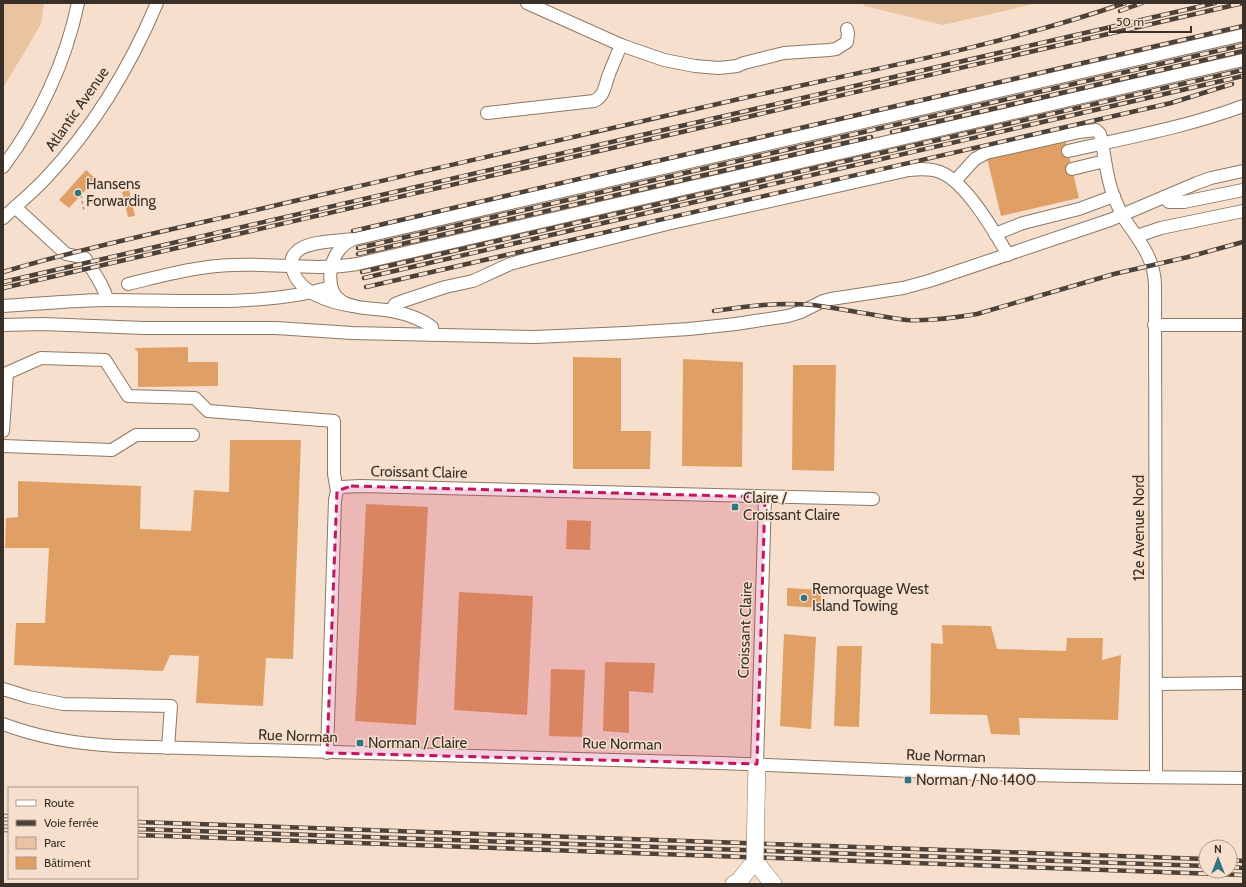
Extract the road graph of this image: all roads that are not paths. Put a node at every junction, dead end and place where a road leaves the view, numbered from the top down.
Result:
1 (78, 3) edge
2 (157, 3) edge
3 (527, 3) edge
4 (847, 29) dead end
5 (1243, 35) edge
6 (621, 45) junction
7 (1243, 60) edge
8 (1243, 106) edge
9 (487, 113) dead end
10 (1102, 143) junction
11 (1068, 151) dead end
12 (1105, 161) junction
13 (3, 167) edge
14 (1072, 169) dead end
15 (1243, 171) edge
16 (955, 182) junction
17 (1243, 190) edge
18 (1114, 196) junction
19 (1164, 197) junction
20 (16, 207) junction
21 (1243, 211) edge
22 (1122, 215) junction
23 (3, 218) edge
24 (995, 234) junction
25 (1137, 236) junction
26 (354, 239) junction
27 (1008, 255) junction
28 (291, 266) junction
29 (331, 267) junction
30 (128, 284) dead end
31 (332, 287) junction
32 (312, 293) junction
33 (107, 300) junction
34 (3, 306) edge
35 (353, 306) junction
36 (390, 311) junction
37 (3, 325) edge
38 (1154, 325) junction
39 (1243, 325) edge
40 (432, 334) junction
41 (3, 432) edge
42 (193, 435) dead end
43 (3, 446) edge
44 (337, 491) junction
45 (765, 497) junction
46 (873, 499) dead end
47 (1243, 683) edge
48 (1156, 684) junction
49 (3, 689) edge
50 (3, 724) edge
51 (168, 748) junction
52 (327, 753) junction
53 (757, 764) junction
54 (1156, 777) junction
55 (1243, 778) edge
56 (755, 864) junction
57 (734, 884) edge
58 (773, 884) edge

1 - 13 street
2 - 20 street, Atlantic Avenue
3 - 6 street
4 - 6 street
5 - 26 street
6 - 9 street
7 - 29 street
8 - 10 street
10 - 11 street
10 - 12 street, 12e Avenue Nord
10 - 16 street
12 - 14 street
12 - 18 street, 12e Avenue Nord
15 - 19 street
16 - 24 street
16 - 36 street
17 - 19 street
18 - 22 street, 12e Avenue Nord
18 - 24 street
19 - 22 street
20 - 23 street, Atlantic Avenue
20 - 33 street
21 - 25 street
22 - 25 street, 12e Avenue Nord
22 - 27 street
24 - 27 street
25 - 38 street, 12e Avenue Nord
26 - 28 street
26 - 29 street
27 - 40 street
28 - 29 street
28 - 30 street
28 - 32 street
29 - 31 street
31 - 32 street
31 - 35 street
32 - 33 street
32 - 35 street
33 - 34 street
35 - 36 street
36 - 40 street
37 - 40 street
38 - 39 street
38 - 48 street, 12e Avenue Nord
41 - 44 street
42 - 43 street
44 - 45 street, Croissant Claire
44 - 52 street
45 - 46 street, Croissant Claire
45 - 53 street, Croissant Claire
47 - 48 street
48 - 54 street, 12e Avenue Nord
49 - 51 street
50 - 51 street, Rue Norman
51 - 52 street, Rue Norman
52 - 53 street, Rue Norman
53 - 54 street, Rue Norman
53 - 56 highway, bridge
54 - 55 street, Rue Norman
56 - 57 highway
56 - 58 highway

